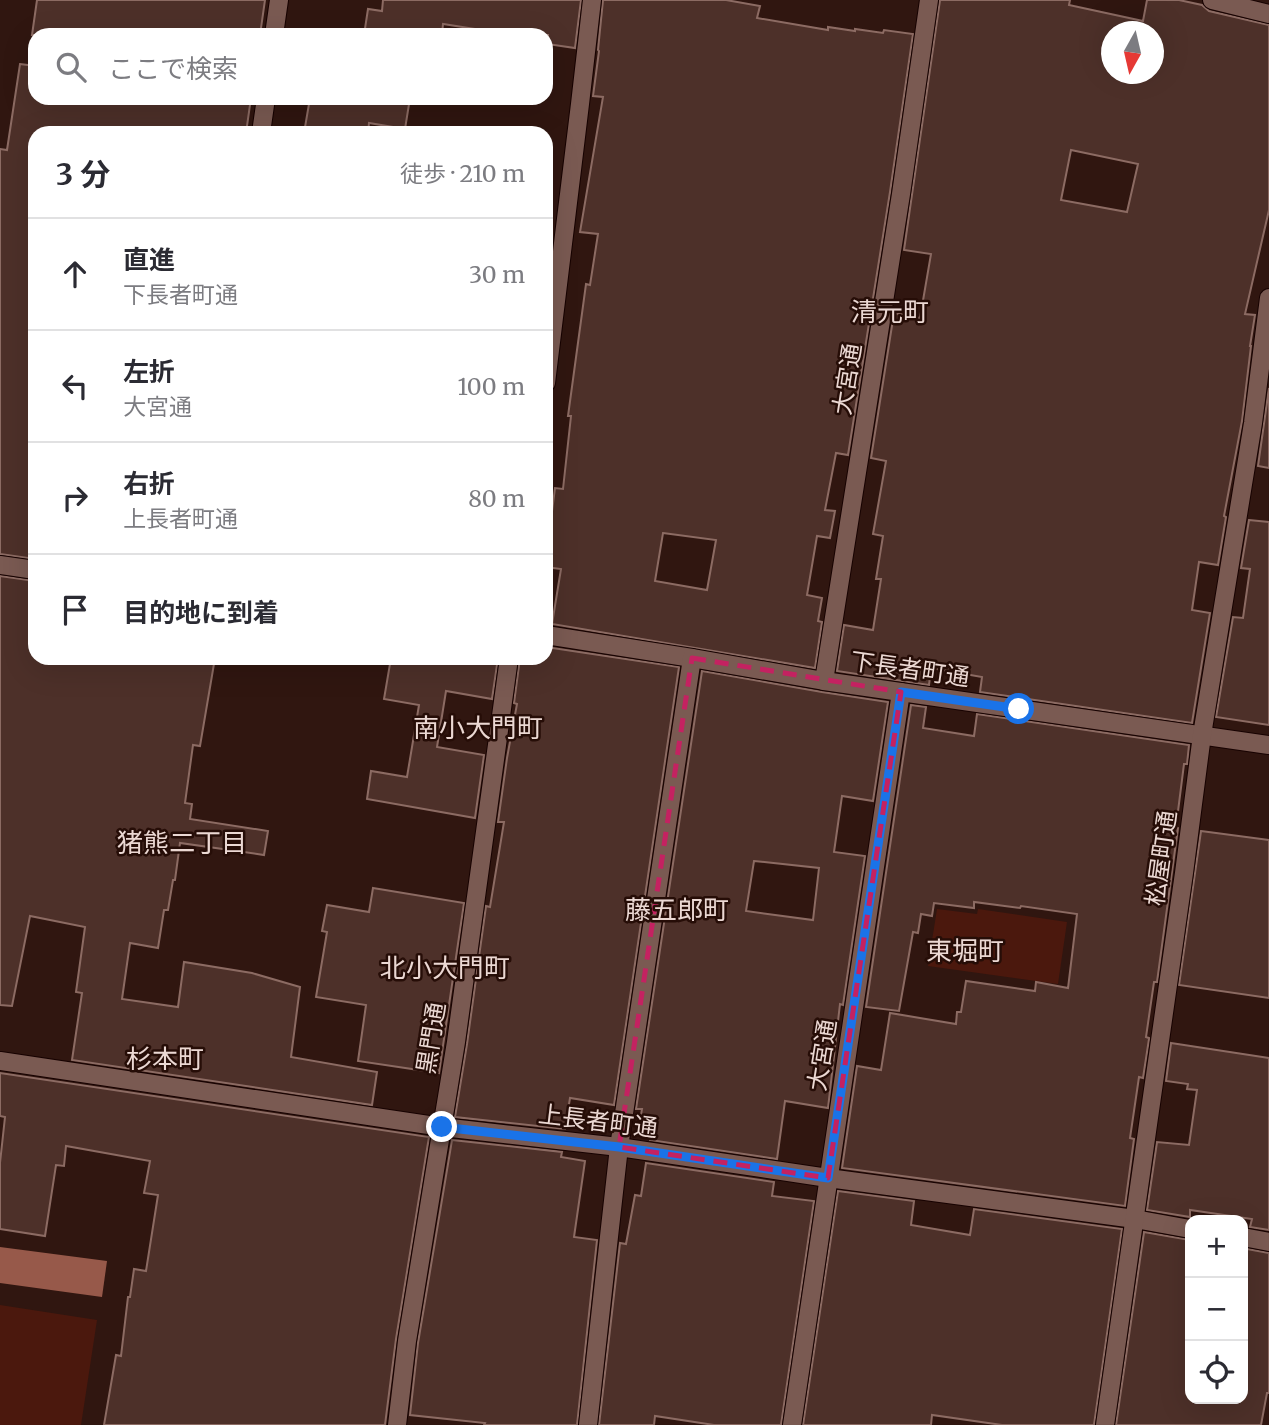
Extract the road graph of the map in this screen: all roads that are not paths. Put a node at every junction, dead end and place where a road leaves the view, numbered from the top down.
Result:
1 (279, 0) edge
2 (592, 0) edge
3 (929, 0) edge
4 (1212, 0) edge
5 (1269, 14) edge
6 (275, 28) edge
7 (265, 105) edge
8 (262, 126) edge
9 (1269, 298) edge
10 (553, 326) edge
11 (0, 565) edge
12 (28, 569) edge
13 (553, 636) edge
14 (692, 658) junction
15 (508, 665) edge
16 (824, 681) junction
17 (901, 692) junction
18 (1202, 735) junction
19 (1269, 745) edge
20 (0, 1061) edge
21 (442, 1127) junction
22 (619, 1147) junction
23 (828, 1178) junction
24 (1135, 1219) junction
25 (1185, 1227) edge
26 (1248, 1238) edge
27 (1269, 1242) edge
28 (397, 1425) edge
29 (588, 1425) edge
30 (792, 1425) edge
31 (1105, 1425) edge

1 - 6 street
2 - 10 street
3 - 16 street, 大宮通
4 - 5 street
7 - 8 street
9 - 18 street, 松屋町通
11 - 12 street
13 - 14 street, 下長者町通
14 - 16 street, 下長者町通
14 - 22 street
15 - 21 street, 黒門通
16 - 17 street, 下長者町通
17 - 18 street, 下長者町通
17 - 23 street, 大宮通
18 - 19 street, 下長者町通
18 - 24 street, 松屋町通
20 - 21 street, 上長者町通
21 - 22 street, 上長者町通
21 - 28 street, 黒門通
22 - 23 street, 上長者町通
22 - 29 street
23 - 24 street, 上長者町通
23 - 30 street, 大宮通
24 - 25 street, 上長者町通
24 - 31 street, 松屋町通
26 - 27 street

